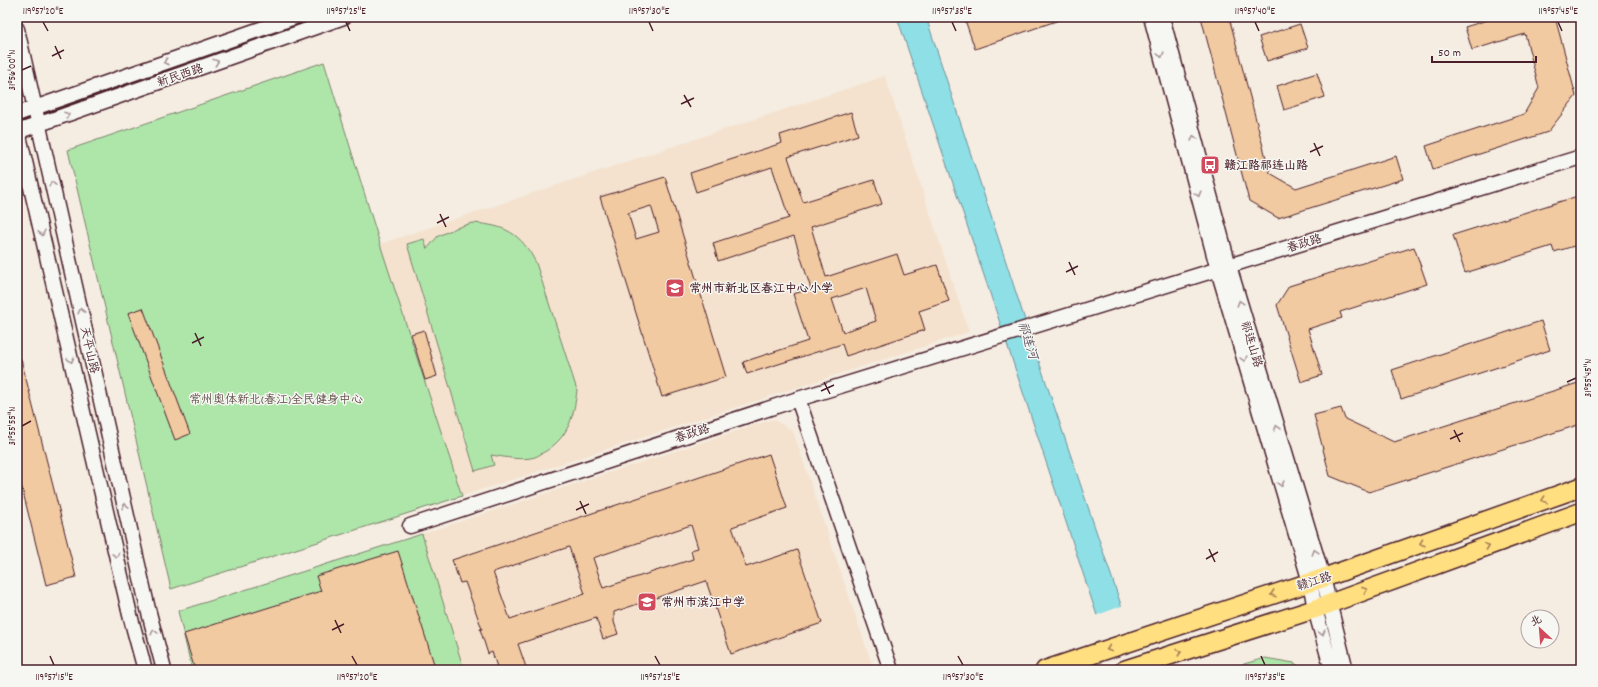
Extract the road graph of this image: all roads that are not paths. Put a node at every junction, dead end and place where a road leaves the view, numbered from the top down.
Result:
1 (295, 17) edge
2 (344, 17) edge
3 (1151, 17) edge
4 (1162, 17) edge
5 (17, 29) edge
6 (35, 108) junction
7 (17, 114) edge
8 (39, 125) junction
9 (17, 130) edge
10 (1581, 157) edge
11 (1223, 268) junction
12 (798, 399) junction
13 (1581, 487) edge
14 (1581, 512) edge
15 (410, 526) dead end
16 (1316, 580) junction
17 (1322, 606) junction
18 (144, 670) edge
19 (164, 670) edge
20 (891, 670) edge
21 (1045, 670) edge
22 (1124, 670) edge
23 (1332, 670) edge
24 (1346, 670) edge

1 -> 6 street, 新民西路
8 -> 2 street, 新民西路
3 -> 11 street, 祁连山路
11 -> 4 street, 祁连山路
5 - 6 street, 天平山路
6 - 7 street, 新民西路
6 - 8 street, 天平山路
8 - 9 street, 新民西路
19 -> 8 street, 天平山路
9 -> 18 street, 天平山路
10 - 11 street, 春政路
11 - 12 street, 春政路
11 - 16 street, 祁连山路
12 - 15 street, 春政路
12 - 20 street
13 -> 16 main road, 赣江路
17 -> 14 main road
16 - 17 street, 祁连山路
16 -> 21 main road, 赣江路
22 -> 17 main road
17 -> 23 street, 祁连山路
17 - 24 street, 祁连山路

